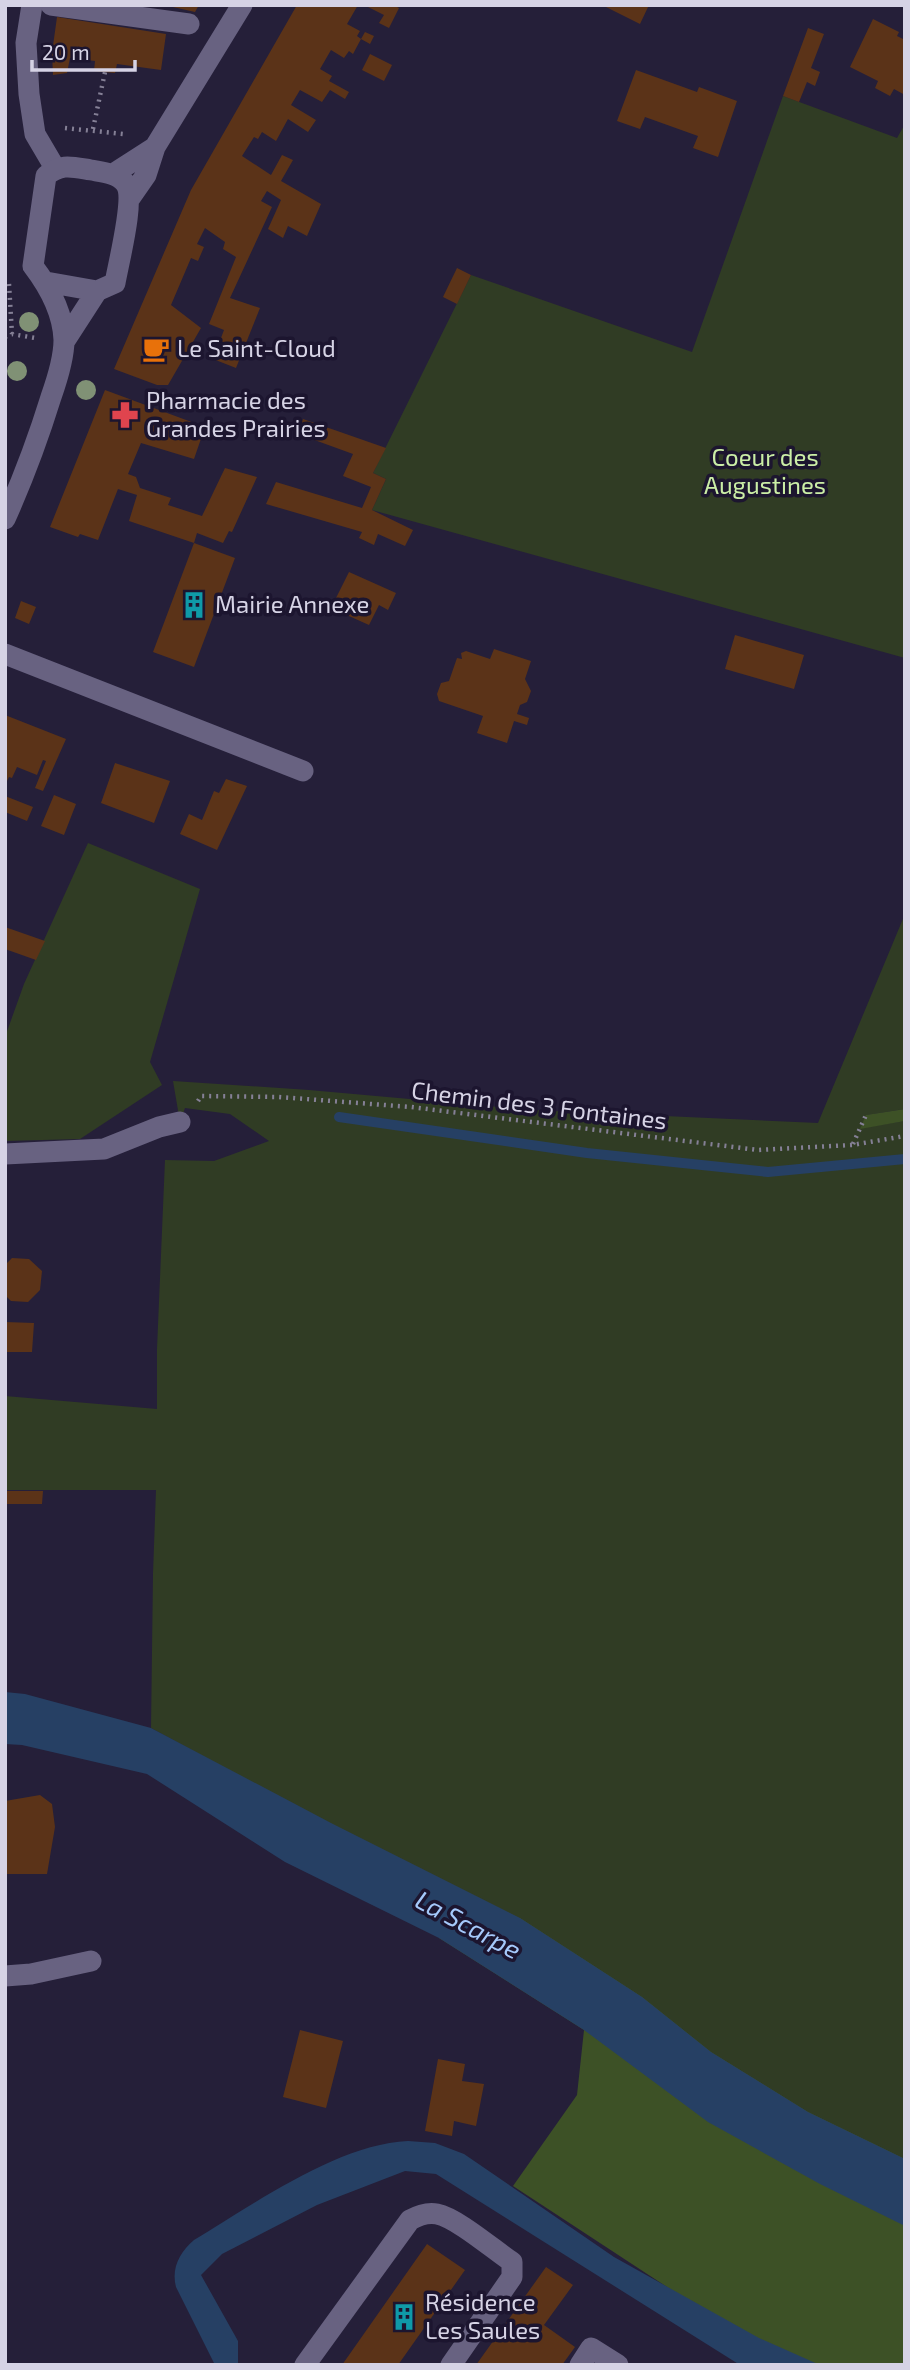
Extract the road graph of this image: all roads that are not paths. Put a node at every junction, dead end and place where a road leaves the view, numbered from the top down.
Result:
1 (32, 5) edge
2 (51, 5) edge
3 (242, 5) edge
4 (189, 24) dead end
5 (155, 147) junction
6 (55, 168) junction
7 (113, 174) junction
8 (130, 198) junction
9 (46, 282) junction
10 (97, 291) junction
11 (64, 342) junction
12 (5, 519) edge
13 (5, 654) edge
14 (303, 771) dead end
15 (180, 1122) road end
16 (5, 1154) edge
17 (91, 1962) dead end
18 (5, 1976) edge
19 (306, 2365) edge
20 (452, 2365) edge
21 (580, 2365) edge
22 (618, 2365) edge

1 - 6 main road
2 - 4 main road
3 - 5 main road
5 - 7 main road
5 - 8 main road
6 - 7 main road
6 - 9 main road
7 - 8 main road
8 - 10 main road
9 - 10 main road
9 - 11 main road
10 - 11 main road
11 - 12 main road
13 - 14 main road
15 - 16 main road
17 - 18 main road
19 - 20 main road
21 - 22 main road

